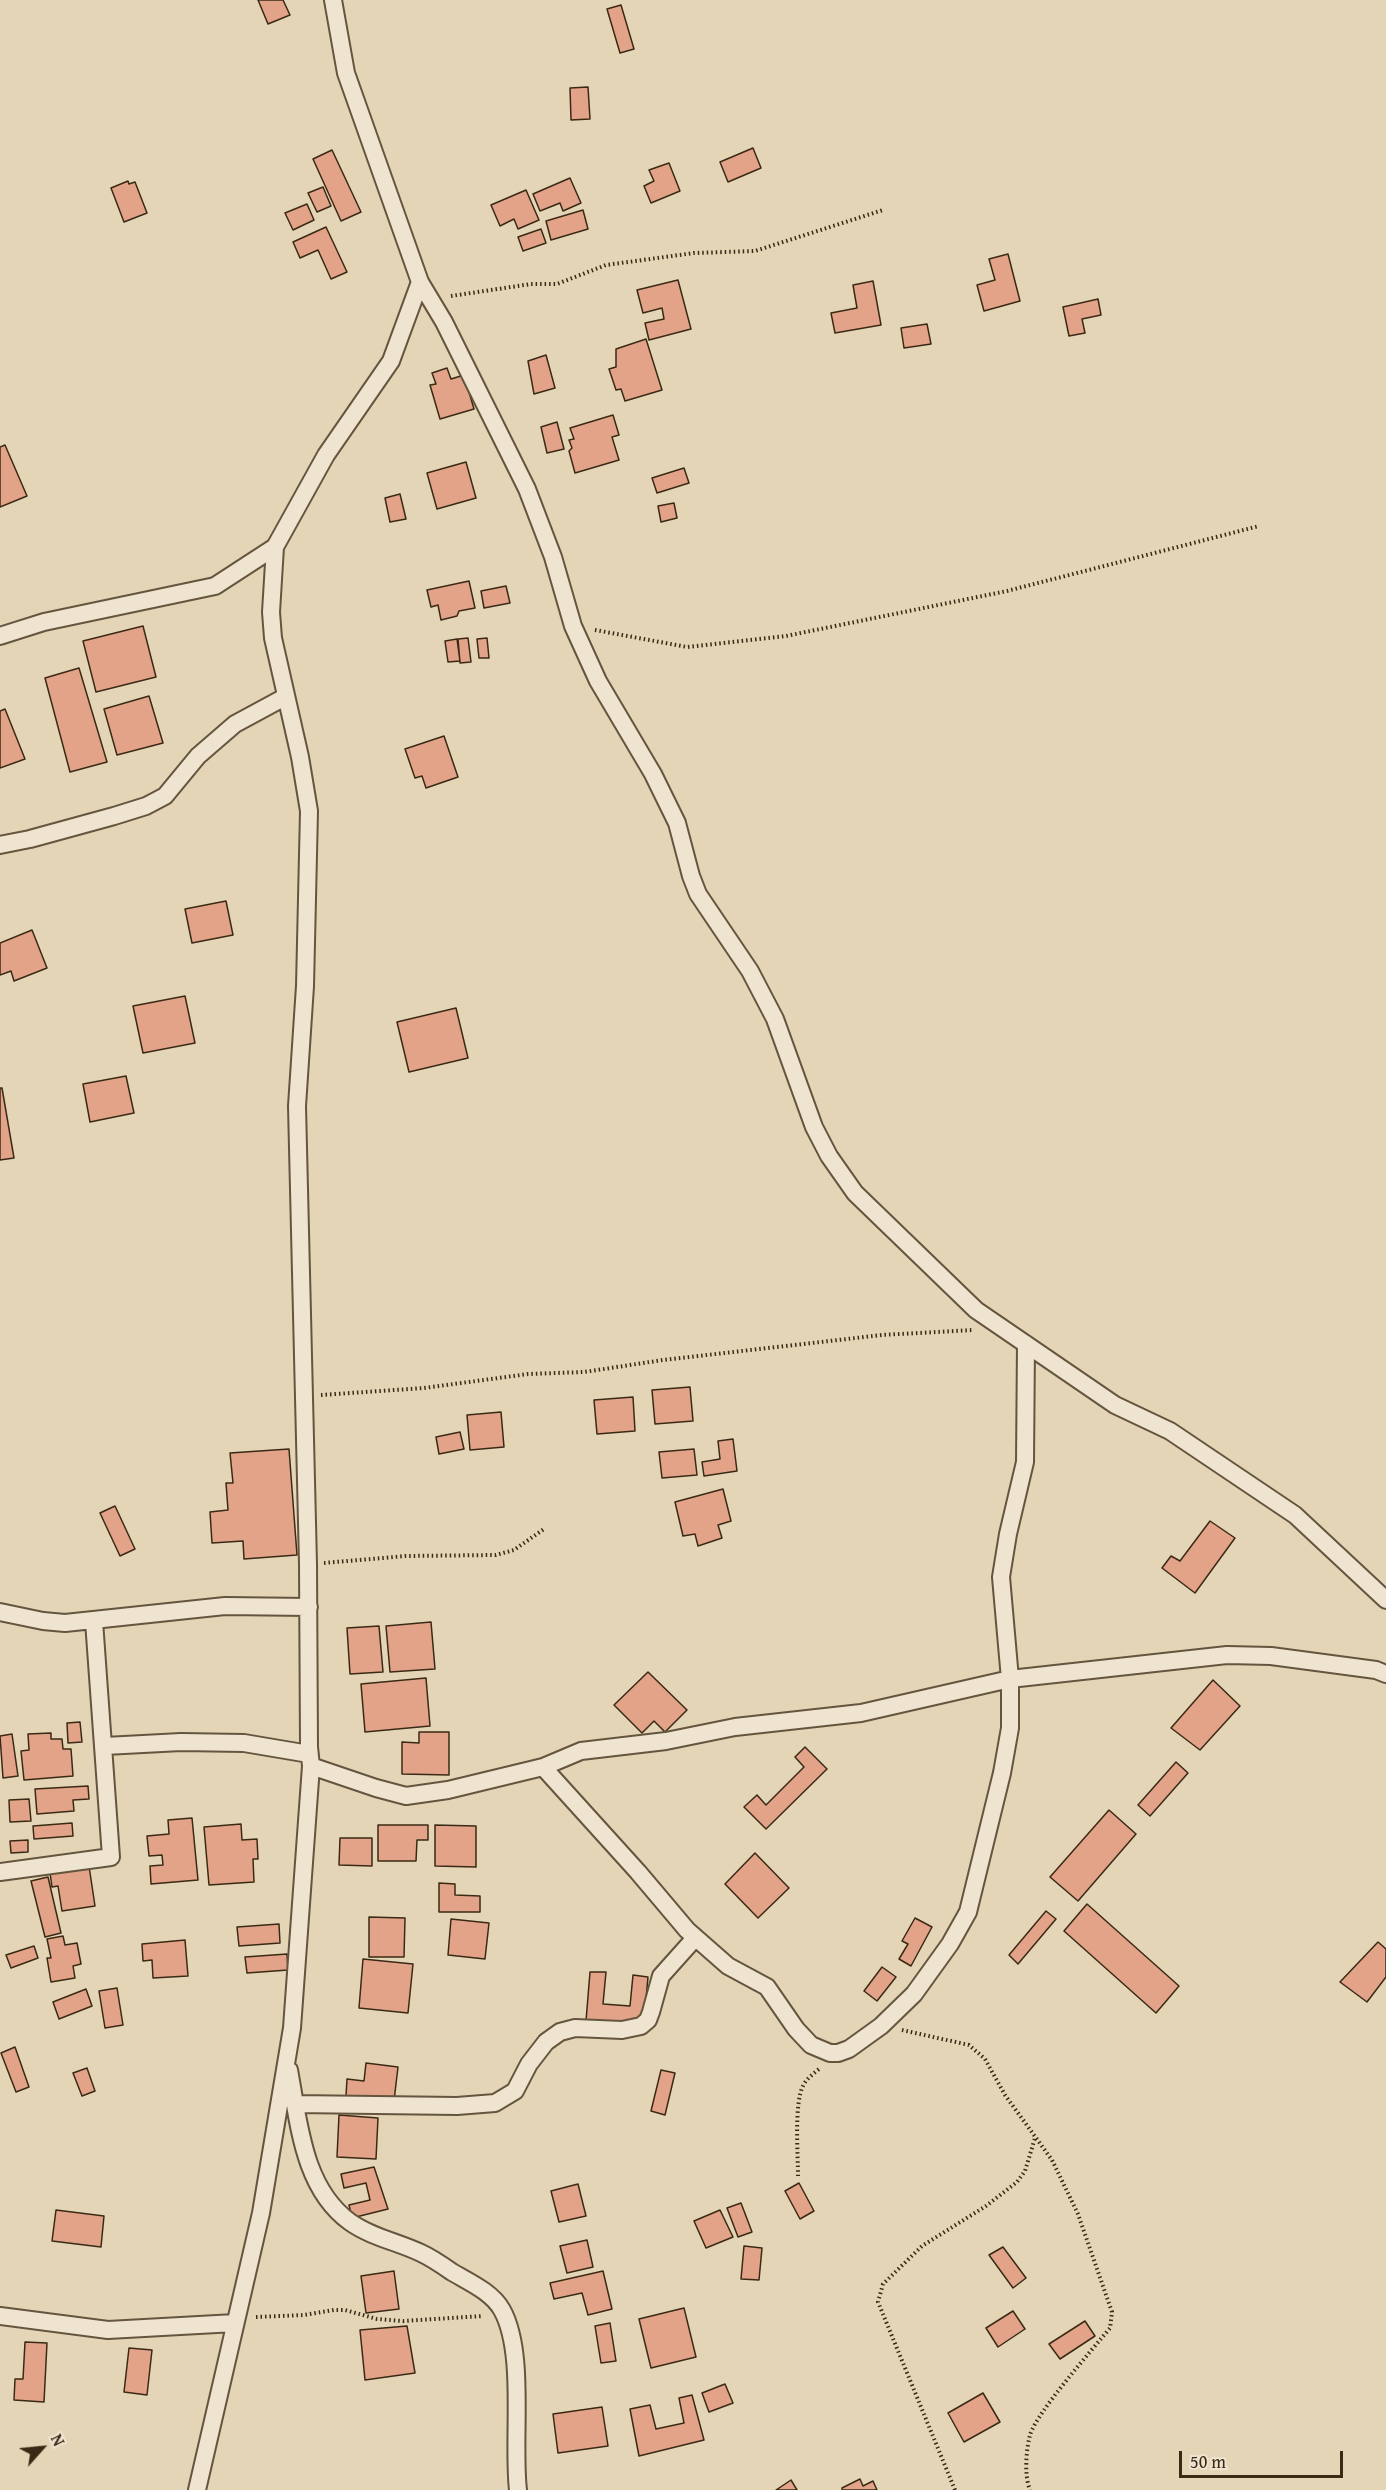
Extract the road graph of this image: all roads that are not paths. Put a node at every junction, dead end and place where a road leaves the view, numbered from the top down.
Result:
1 (333, 0) edge
2 (420, 282) junction
3 (275, 548) junction
4 (0, 636) edge
5 (285, 698) junction
6 (0, 844) edge
7 (1026, 1344) junction
8 (1383, 1592) edge
9 (309, 1607) junction
10 (0, 1612) edge
11 (94, 1621) junction
12 (1386, 1674) edge
13 (1010, 1679) junction
14 (105, 1746) junction
15 (310, 1760) junction
16 (543, 1767) junction
17 (0, 1872) edge
18 (695, 1938) junction
19 (287, 2059) junction
20 (295, 2104) junction
21 (0, 2316) edge
22 (236, 2320) junction
23 (197, 2490) edge
24 (518, 2490) edge

1 - 2 street
2 - 3 street
2 - 7 street
3 - 4 street
3 - 5 street
5 - 6 street
5 - 9 street
7 - 8 street
7 - 13 street
9 - 11 street
9 - 15 street
10 - 11 street
11 - 14 street
12 - 13 street
13 - 16 street
13 - 18 street
14 - 15 street
14 - 17 street
15 - 16 street
15 - 19 street
16 - 18 street
18 - 20 street
19 - 20 street
19 - 22 street
20 - 24 street
21 - 22 street
22 - 23 street

